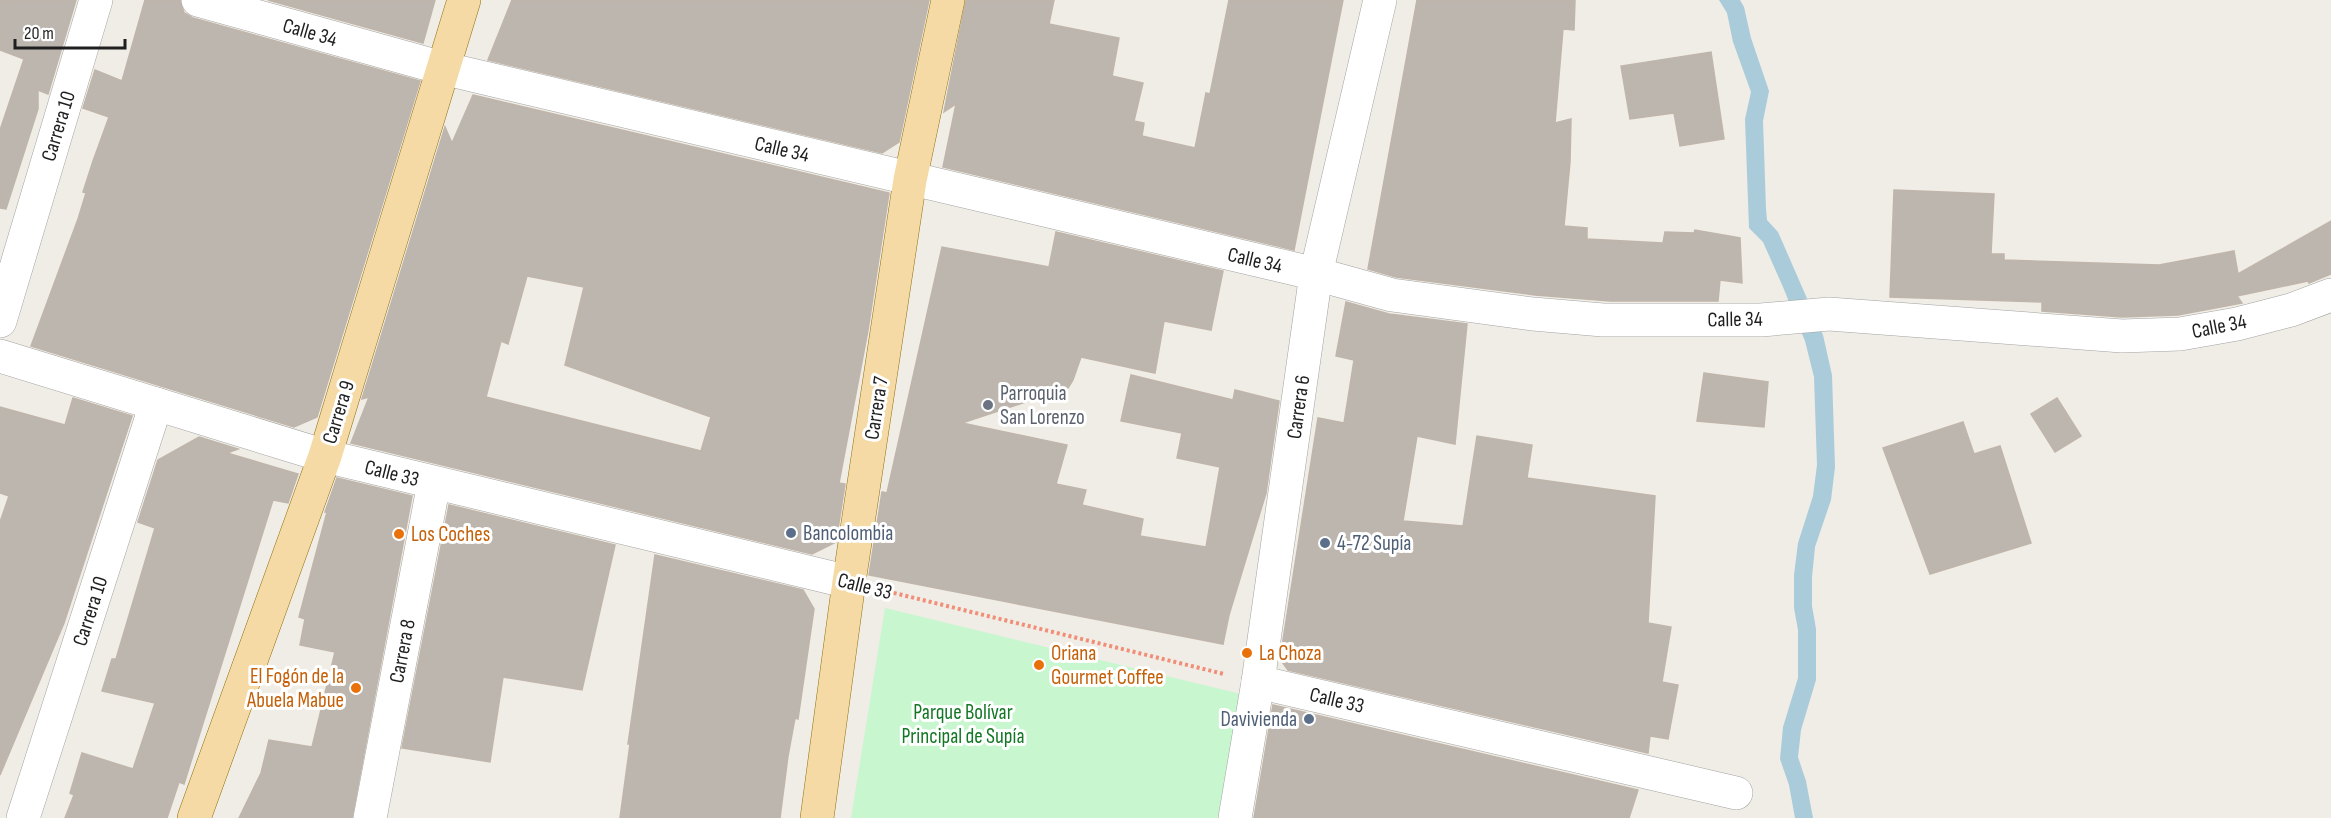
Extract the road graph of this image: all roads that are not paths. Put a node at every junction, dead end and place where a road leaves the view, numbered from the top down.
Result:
1 (96, 0) edge
2 (198, 0) edge
3 (464, 0) edge
4 (948, 0) edge
5 (1380, 0) edge
6 (442, 68) junction
7 (910, 180) junction
8 (1317, 274) junction
9 (2331, 295) edge
10 (0, 321) edge
11 (0, 356) edge
12 (156, 404) junction
13 (325, 456) junction
14 (434, 483) junction
15 (849, 582) junction
16 (1258, 682) junction
17 (1736, 793) dead end
18 (23, 818) edge
19 (194, 818) edge
20 (370, 818) edge
21 (817, 818) edge
22 (1236, 818) edge

1 - 10 street, Carrera 10
2 - 6 street, Calle 34
3 - 6 main road, Carrera 9
4 - 7 main road, Carrera 7
5 - 8 street, Carrera 6
6 - 7 street, Calle 34
6 - 13 main road, Carrera 9
7 - 8 street, Calle 34
7 - 15 main road, Carrera 7
8 - 9 street, Calle 34
8 - 16 street, Carrera 6
11 - 12 street, Calle 33
12 - 13 street, Calle 33
12 - 18 street, Carrera 10
13 - 14 street, Calle 33
13 - 19 main road, Carrera 9
14 - 15 street, Calle 33
14 - 20 street, Carrera 8
15 - 21 main road, Carrera 7
16 - 17 street, Calle 33
16 - 22 street, Carrera 6

